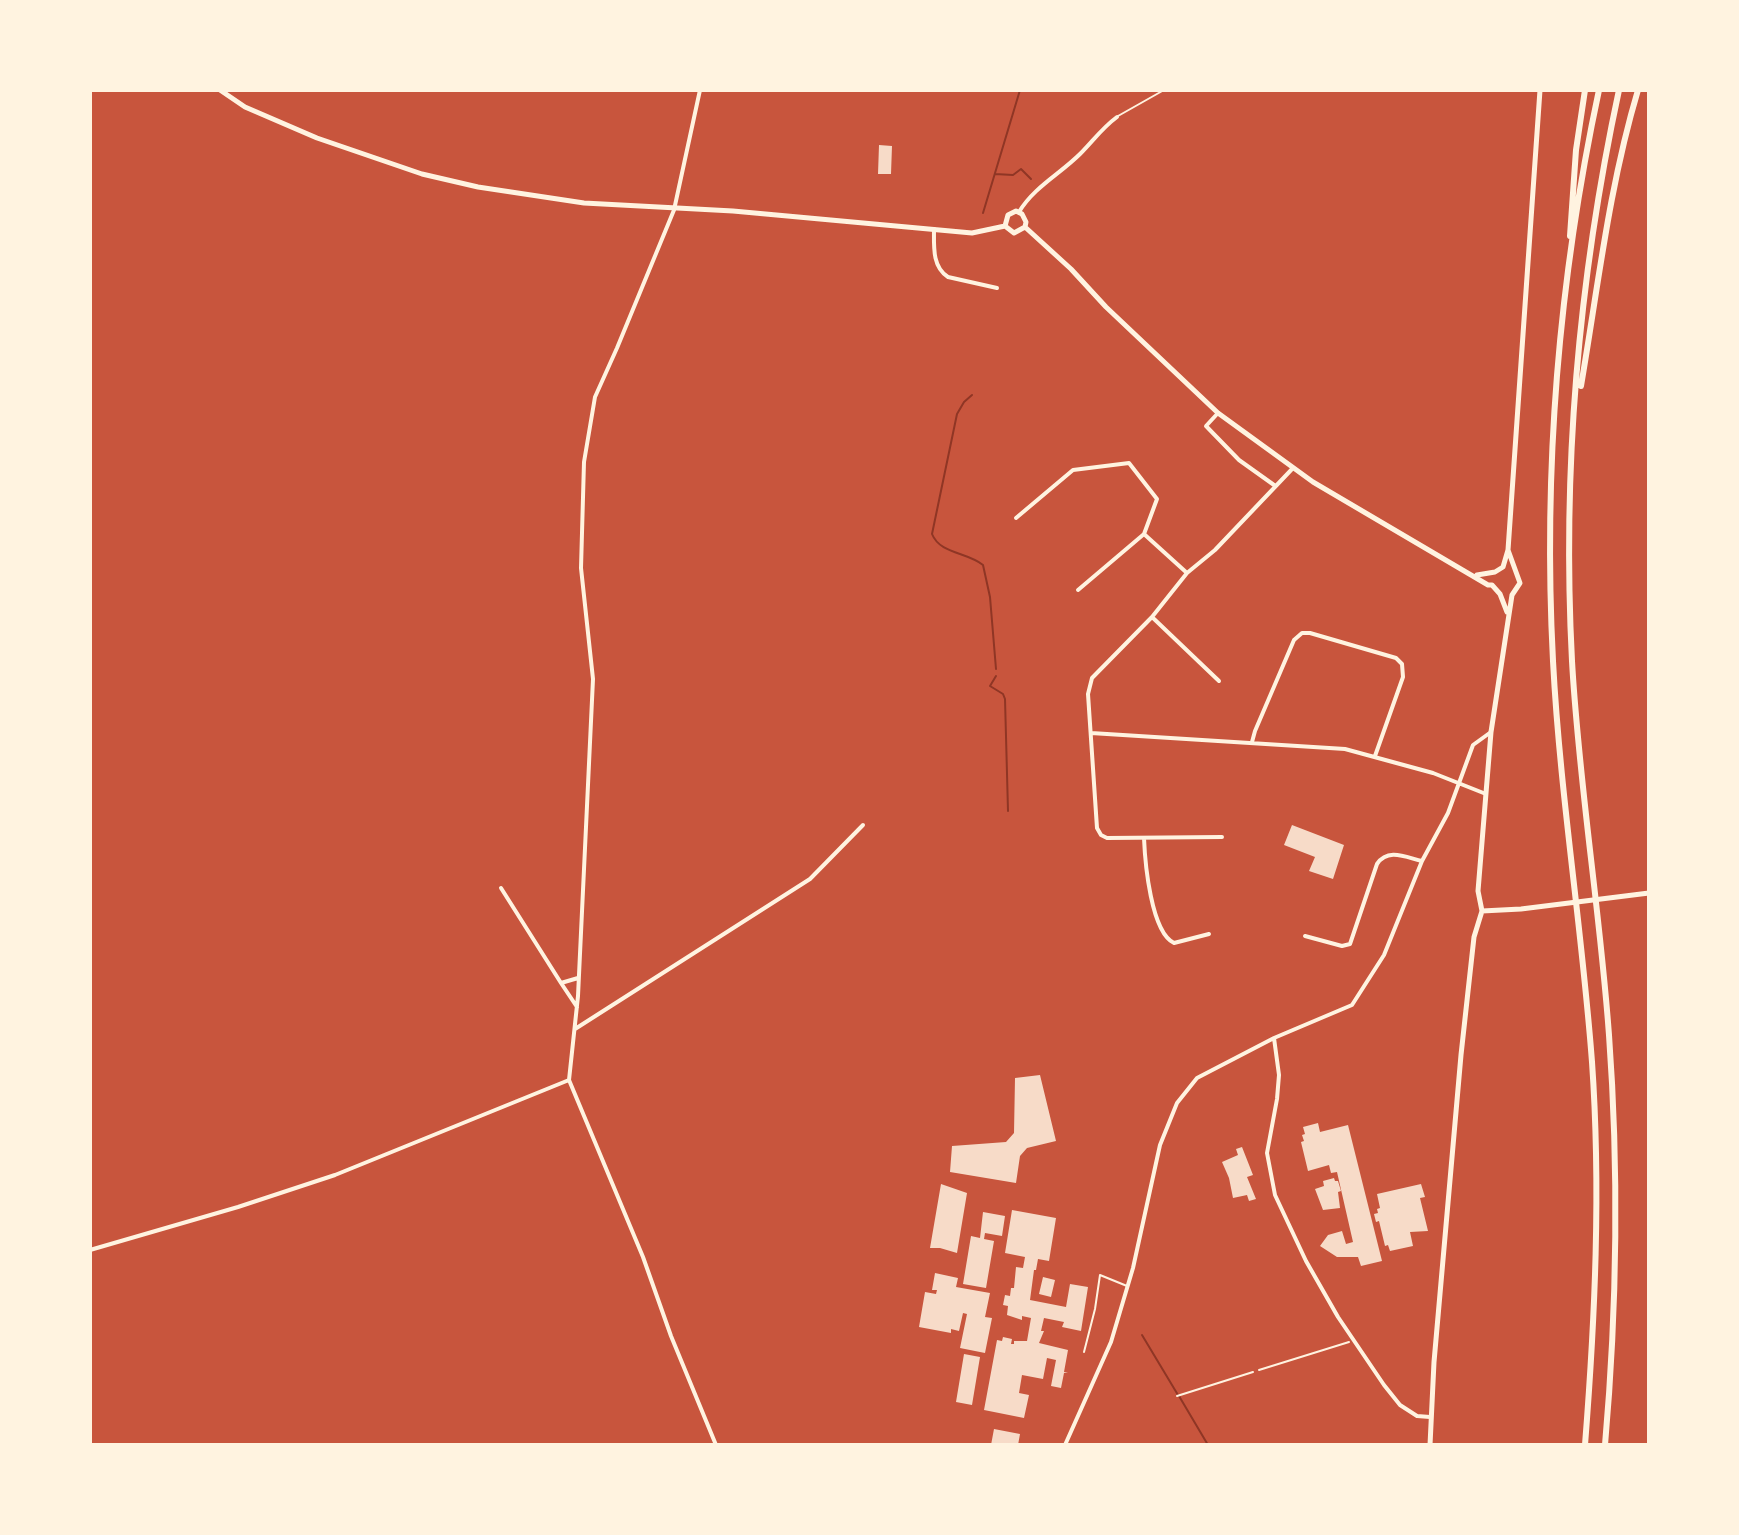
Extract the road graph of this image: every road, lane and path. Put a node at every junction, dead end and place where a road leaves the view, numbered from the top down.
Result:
1 (220, 90) edge
2 (700, 90) edge
3 (1164, 90) edge
4 (1540, 90) edge
5 (1585, 90) edge
6 (1599, 90) edge
7 (1619, 90) edge
8 (1638, 90) edge
9 (1117, 117) joint
10 (674, 210) junction
11 (1019, 212) junction
12 (1005, 226) junction
13 (1025, 227) junction
14 (934, 229) junction
15 (997, 288) dead end
16 (1565, 296) junction
17 (1218, 413) junction
18 (1574, 425) junction
19 (1293, 468) junction
20 (1275, 486) junction
21 (1016, 518) dead end
22 (1144, 534) junction
23 (1508, 550) junction
24 (1503, 567) junction
25 (1515, 570) junction
26 (1495, 572) junction
27 (1187, 573) junction
28 (1476, 576) junction
29 (1492, 585) junction
30 (1078, 590) dead end
31 (1500, 594) junction
32 (1512, 595) junction
33 (1508, 614) junction
34 (1152, 617) junction
35 (1219, 681) dead end
36 (1491, 732) junction
37 (1091, 733) junction
38 (1252, 742) junction
39 (1375, 756) junction
40 (1459, 784) junction
41 (1486, 794) junction
42 (863, 825) dead end
43 (1222, 837) dead end
44 (1144, 838) junction
45 (1422, 861) junction
46 (501, 888) dead end
47 (1649, 893) edge
48 (1482, 911) junction
49 (1209, 934) dead end
50 (1305, 936) dead end
51 (578, 978) junction
52 (561, 983) junction
53 (577, 1007) junction
54 (575, 1029) junction
55 (1274, 1038) junction
56 (569, 1080) junction
57 (90, 1250) edge
58 (1128, 1286) junction
59 (1354, 1341) junction
60 (1084, 1352) dead end
61 (1259, 1370) dead end
62 (1253, 1372) dead end
63 (1177, 1396) dead end
64 (1430, 1417) junction
65 (716, 1445) edge
66 (1065, 1445) edge
67 (1430, 1445) edge
68 (1585, 1445) edge
69 (1605, 1445) edge

1 - 10 street
2 - 10 street
3 - 9 lane
4 - 23 street
5 - 16 highway
6 - 16 highway
7 - 18 highway
8 - 18 highway
9 - 11 street
10 - 14 street
10 - 51 street
11 - 12 street
11 - 13 street
12 - 13 street
12 - 14 street
13 - 17 street
14 - 15 street
16 - 68 highway
17 - 19 street
17 - 20 street
18 - 69 highway
19 - 20 street
19 - 28 street
20 - 27 street
21 - 22 street
22 - 27 street
22 - 30 street
23 - 24 street
23 - 25 street
24 - 25 street
24 - 26 street
25 - 32 street
26 - 28 street
26 - 29 street
27 - 34 street
28 - 29 street
29 - 31 street
31 - 32 street
31 - 33 street
32 - 33 street
33 - 36 street
34 - 35 street
34 - 37 street
36 - 40 street
36 - 41 street
37 - 38 street
37 - 44 street
38 - 39 street
38 - 39 street
39 - 40 street
40 - 41 street
40 - 45 street
41 - 48 street
42 - 54 street
43 - 44 street
44 - 49 street
45 - 50 street
45 - 55 street
46 - 52 street
47 - 48 street
48 - 64 street
51 - 52 street
51 - 53 street
52 - 53 street
53 - 54 street
54 - 56 street
55 - 58 street
55 - 59 street
56 - 57 street
56 - 65 street
58 - 60 lane
58 - 66 street
59 - 61 path
59 - 64 street
62 - 63 path
64 - 67 street

